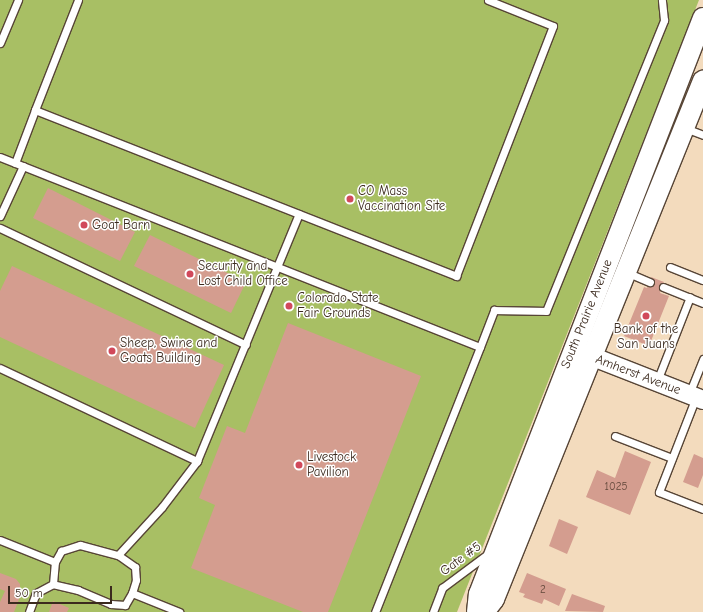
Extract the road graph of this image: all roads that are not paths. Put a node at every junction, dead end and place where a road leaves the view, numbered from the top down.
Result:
1 (18, 0) edge
2 (78, 0) edge
3 (662, 0) edge
4 (492, 1) edge
5 (703, 18) edge
6 (0, 43) edge
7 (703, 81) edge
8 (35, 110) junction
9 (684, 128) junction
10 (703, 135) edge
11 (0, 157) edge
12 (19, 164) junction
13 (299, 214) junction
14 (0, 216) edge
15 (0, 228) edge
16 (670, 267) dead end
17 (278, 268) junction
18 (626, 272) junction
19 (703, 280) edge
20 (650, 282) dead end
21 (663, 287) dead end
22 (690, 297) junction
23 (703, 302) edge
24 (246, 345) junction
25 (480, 347) junction
26 (574, 350) junction
27 (592, 357) junction
28 (703, 359) edge
29 (0, 368) edge
30 (656, 382) junction
31 (696, 397) edge
32 (615, 436) dead end
33 (672, 458) junction
34 (197, 461) junction
35 (703, 509) edge
36 (0, 540) edge
37 (496, 549) junction
38 (118, 555) junction
39 (55, 562) junction
40 (53, 584) junction
41 (132, 593) junction
42 (29, 612) edge
43 (179, 612) edge
44 (376, 612) edge
45 (433, 612) edge
46 (477, 612) edge
47 (484, 612) edge

1 - 6 lane
2 - 8 lane
3 - 25 lane
4 - 13 lane
5 - 26 main road, South Prairie Avenue
7 - 9 main road, South Prairie Avenue
8 - 12 lane
8 - 13 lane
9 - 10 lane
9 - 18 main road, South Prairie Avenue
11 - 12 lane
12 - 14 lane
12 - 17 lane
13 - 17 lane
15 - 24 lane
16 - 19 lane
17 - 24 lane
17 - 25 lane
18 - 20 lane
18 - 27 main road, South Prairie Avenue
21 - 22 lane
22 - 23 lane
22 - 30 lane
24 - 34 lane
25 - 44 lane
26 - 27 street, Amherst Avenue
26 - 37 main road, South Prairie Avenue
27 - 30 street, Amherst Avenue
27 - 47 main road, South Prairie Avenue
28 - 31 lane
29 - 34 lane
30 - 31 street, Amherst Avenue
31 - 33 lane
32 - 33 lane
33 - 35 lane
34 - 38 lane
36 - 39 lane
37 - 45 lane, Gate #5
37 - 46 main road, South Prairie Avenue
38 - 39 lane
38 - 41 lane
39 - 40 lane
40 - 41 lane
40 - 42 lane
41 - 43 lane

